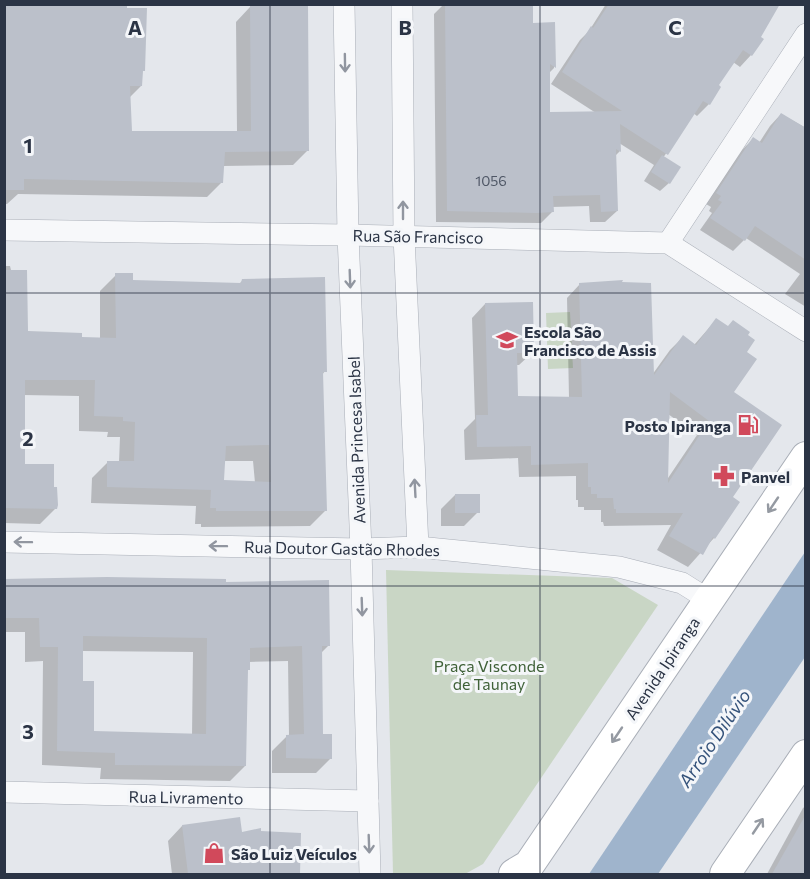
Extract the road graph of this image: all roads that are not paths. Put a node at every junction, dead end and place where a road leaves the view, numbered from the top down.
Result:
1 (344, 4) edge
2 (402, 4) edge
3 (806, 34) edge
4 (4, 230) edge
5 (348, 235) junction
6 (404, 236) junction
7 (668, 243) junction
8 (806, 331) edge
9 (806, 457) edge
10 (4, 542) edge
11 (418, 547) junction
12 (361, 549) junction
13 (709, 600) junction
14 (806, 755) edge
15 (4, 792) edge
16 (368, 801) junction
17 (370, 874) edge
18 (514, 874) edge
19 (725, 874) edge

1 -> 5 street, Avenida Princesa Isabel
6 -> 2 street
3 - 7 street
4 - 5 street, Rua São Francisco
5 - 6 street, Rua São Francisco
5 -> 12 street, Avenida Princesa Isabel
6 - 7 street, Rua São Francisco
11 -> 6 street
7 - 8 street
9 -> 13 main road, Avenida Ipiranga
12 -> 10 street, Rua Doutor Gastão Rhodes
11 - 12 street, Rua Doutor Gastão Rhodes
11 - 13 street, Rua Doutor Gastão Rhodes
12 -> 16 street, Avenida Princesa Isabel
13 -> 18 main road, Avenida Ipiranga
19 -> 14 main road
15 - 16 street, Rua Livramento
16 -> 17 street, Avenida Princesa Isabel

